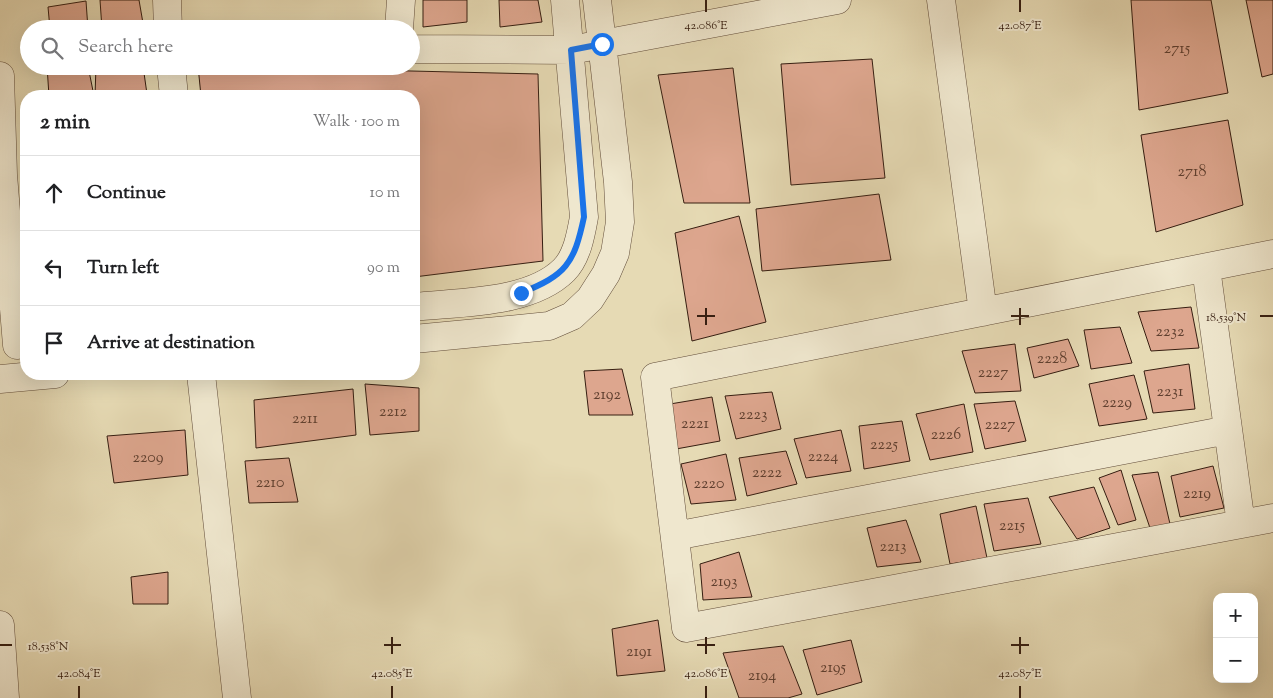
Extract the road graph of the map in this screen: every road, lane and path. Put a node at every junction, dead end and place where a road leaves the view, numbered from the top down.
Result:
1 (166, 0) edge
2 (401, 0) edge
3 (565, 0) edge
4 (597, 0) edge
5 (837, 0) edge
6 (941, 0) edge
7 (167, 20) edge
8 (400, 20) edge
9 (602, 44) junction
10 (420, 49) edge
11 (571, 50) junction
12 (172, 75) edge
13 (0, 76) edge
14 (173, 90) edge
15 (2, 175) edge
16 (1273, 254) edge
17 (1206, 268) junction
18 (420, 306) edge
19 (983, 312) junction
20 (420, 338) edge
21 (14, 345) edge
22 (20, 377) edge
23 (0, 379) edge
24 (202, 380) edge
25 (1228, 430) junction
26 (1273, 518) edge
27 (1241, 524) junction
28 (674, 536) junction
29 (0, 625) edge
30 (5, 698) edge
31 (237, 698) edge

1 - 7 street
2 - 8 street
3 - 11 street
4 - 9 street
5 - 9 street
6 - 19 street
9 - 11 street
9 - 20 street
10 - 11 street
11 - 18 street
12 - 14 street
13 - 15 street
15 - 21 street
16 - 17 street
17 - 19 street
17 - 25 street
19 - 28 street
22 - 23 street
24 - 31 street
25 - 27 street
25 - 28 street
26 - 27 street
27 - 28 street
29 - 30 street

